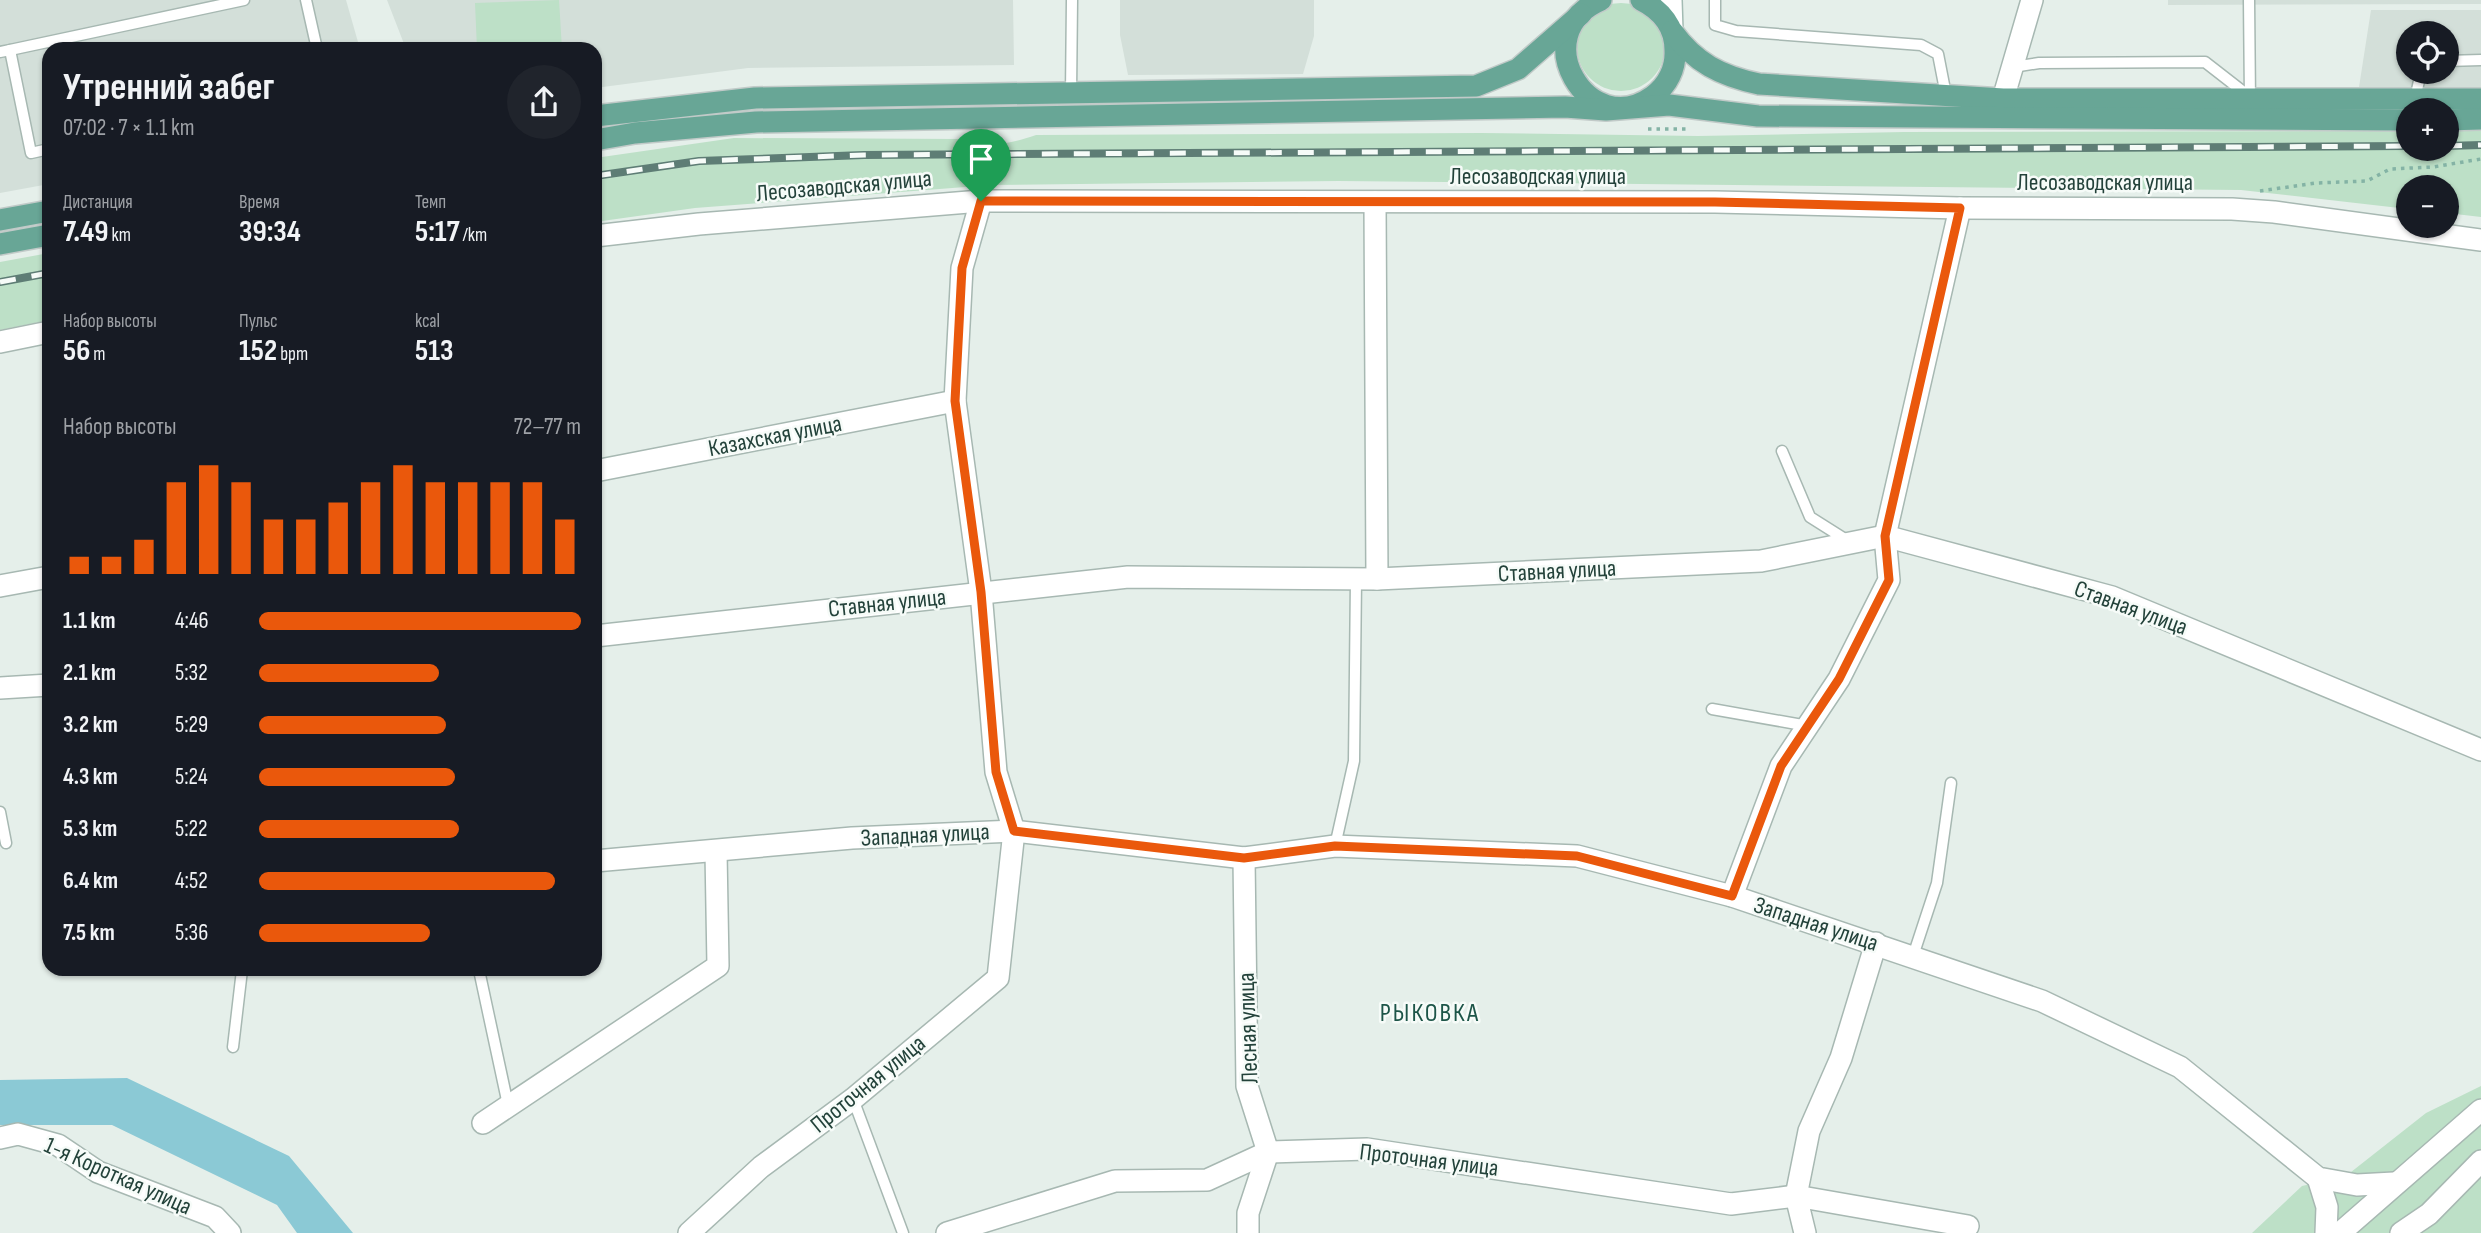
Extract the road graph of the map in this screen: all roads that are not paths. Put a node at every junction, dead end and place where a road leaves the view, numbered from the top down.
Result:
1 (244, 0) edge
2 (306, 0) edge
3 (1072, 0) edge
4 (1601, 0) edge
5 (1641, 0) edge
6 (1671, 0) edge
7 (1715, 0) edge
8 (2032, 0) edge
9 (2249, 0) edge
10 (1587, 7) edge
11 (1672, 31) junction
12 (47, 42) edge
13 (315, 42) edge
14 (42, 43) edge
15 (5, 51) edge
16 (2481, 60) edge
17 (2459, 61) edge
18 (2013, 68) junction
19 (1072, 93) junction
20 (1946, 96) junction
21 (2003, 99) junction
22 (2459, 99) edge
23 (2481, 99) edge
24 (2396, 100) edge
25 (2250, 106) junction
26 (1623, 107) junction
27 (602, 115) edge
28 (2396, 119) edge
29 (2481, 119) edge
30 (2459, 120) edge
31 (602, 139) edge
32 (42, 151) edge
33 (981, 201) junction
34 (1375, 202) junction
35 (1960, 208) junction
36 (42, 212) edge
37 (0, 220) edge
38 (602, 235) edge
39 (42, 236) edge
40 (2481, 240) edge
41 (0, 244) edge
42 (42, 333) edge
43 (0, 342) edge
44 (955, 401) junction
45 (1783, 452) dead end
46 (602, 470) edge
47 (1885, 536) junction
48 (1850, 543) junction
49 (42, 578) edge
50 (1366, 579) junction
51 (0, 586) edge
52 (981, 592) junction
53 (602, 635) edge
54 (42, 685) edge
55 (0, 688) edge
56 (1712, 709) dead end
57 (1808, 726) junction
58 (2481, 750) edge
59 (1951, 783) dead end
60 (0, 812) edge
61 (1014, 831) junction
62 (6, 843) dead end
63 (1335, 846) junction
64 (716, 852) junction
65 (1244, 858) junction
66 (602, 860) edge
67 (1732, 896) junction
68 (1875, 943) junction
69 (1913, 956) junction
70 (241, 976) edge
71 (480, 976) edge
72 (233, 1047) dead end
73 (853, 1099) junction
74 (508, 1105) junction
75 (2481, 1110) edge
76 (483, 1123) dead end
77 (0, 1138) edge
78 (1268, 1152) junction
79 (2481, 1161) edge
80 (2318, 1178) junction
81 (2394, 1183) junction
82 (1796, 1196) junction
83 (1968, 1226) dead end
84 (230, 1233) edge
85 (689, 1233) edge
86 (903, 1233) edge
87 (947, 1233) edge
88 (1248, 1233) edge
89 (1805, 1233) edge
90 (2326, 1233) edge
91 (2340, 1233) edge
92 (2401, 1233) edge

1 - 12 lane
2 - 13 lane
3 - 19 lane
4 - 10 main road
5 - 11 main road
6 - 11 street
7 - 20 lane
8 - 18 street
9 - 25 lane
10 - 19 main road
10 - 26 main road
11 - 20 main road
11 - 26 main road
14 - 15 lane
15 - 32 lane
16 - 17 lane
18 - 21 street
18 - 25 lane
19 - 27 main road
20 - 21 main road
21 - 25 main road
22 - 23 main road
24 - 25 main road
25 - 26 main road
25 - 28 main road
26 - 31 main road
29 - 30 main road
33 - 34 street, Лесозаводская улица
33 - 38 street, Лесозаводская улица
33 - 44 street
34 - 35 street, Лесозаводская улица
34 - 50 street
35 - 40 street, Лесозаводская улица
35 - 47 street
36 - 37 main road
39 - 41 main road
42 - 43 street
44 - 46 street, Казахская улица
44 - 52 street
45 - 48 lane
47 - 48 street, Ставная улица
47 - 57 street
47 - 58 street, Ставная улица
48 - 50 street, Ставная улица
49 - 51 street
50 - 52 street, Ставная улица
50 - 63 lane
52 - 53 street, Ставная улица
52 - 61 street
54 - 55 street
56 - 57 lane
57 - 67 street
59 - 69 lane
60 - 62 lane
61 - 64 street, Западная улица
61 - 65 street, Западная улица
61 - 73 street, Проточная улица
63 - 65 street, Западная улица
63 - 67 street, Западная улица
64 - 66 street, Западная улица
64 - 74 street
65 - 78 street, Лесная улица
67 - 68 street, Западная улица
68 - 69 street, Западная улица
68 - 82 street
69 - 80 street, Западная улица
70 - 72 lane
71 - 74 lane
73 - 85 street, Проточная улица
73 - 86 lane
74 - 76 street
75 - 81 street
77 - 84 street, 1-я Короткая улица
78 - 82 street, Проточная улица
78 - 87 street, Проточная улица
78 - 88 street
79 - 92 street
80 - 81 street, Западная улица
80 - 90 street
81 - 91 street
82 - 83 street, Проточная улица
82 - 89 street

